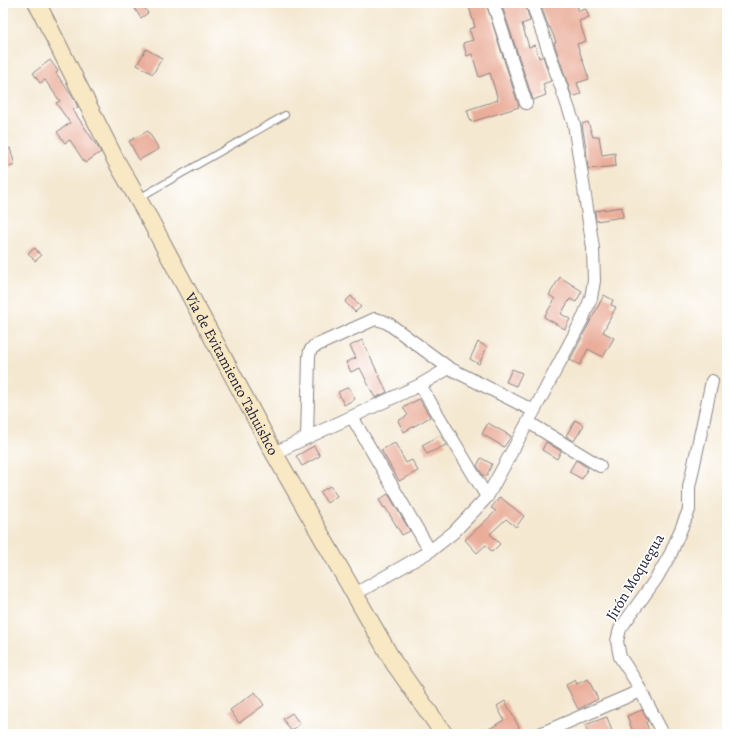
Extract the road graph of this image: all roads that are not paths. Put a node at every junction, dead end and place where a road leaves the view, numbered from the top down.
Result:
1 (37, 3) edge
2 (493, 3) edge
3 (532, 3) edge
4 (526, 103) dead end
5 (285, 115) dead end
6 (138, 199) junction
7 (449, 368) junction
8 (712, 381) dead end
9 (420, 385) junction
10 (534, 411) junction
11 (352, 417) junction
12 (528, 422) junction
13 (307, 438) junction
14 (274, 453) junction
15 (600, 466) dead end
16 (487, 497) junction
17 (430, 551) junction
18 (355, 594) junction
19 (640, 691) junction
20 (444, 734) edge
21 (540, 734) edge
22 (662, 734) edge

1 - 6 main road, Vía de Evitamiento Tahuishco
2 - 4 street
3 - 10 street
5 - 6 lane
6 - 14 main road, Vía de Evitamiento Tahuishco
7 - 9 street
7 - 10 street
7 - 13 street
8 - 19 street, Jirón Moquegua
9 - 11 street
9 - 16 street
10 - 12 street
11 - 13 street
11 - 17 street
12 - 15 street
12 - 16 street
13 - 14 street
14 - 18 main road, Vía de Evitamiento Tahuishco
16 - 17 street
17 - 18 street
18 - 20 main road, Vía de Evitamiento Tahuishco
19 - 21 street
19 - 22 street, Jirón Moquegua

